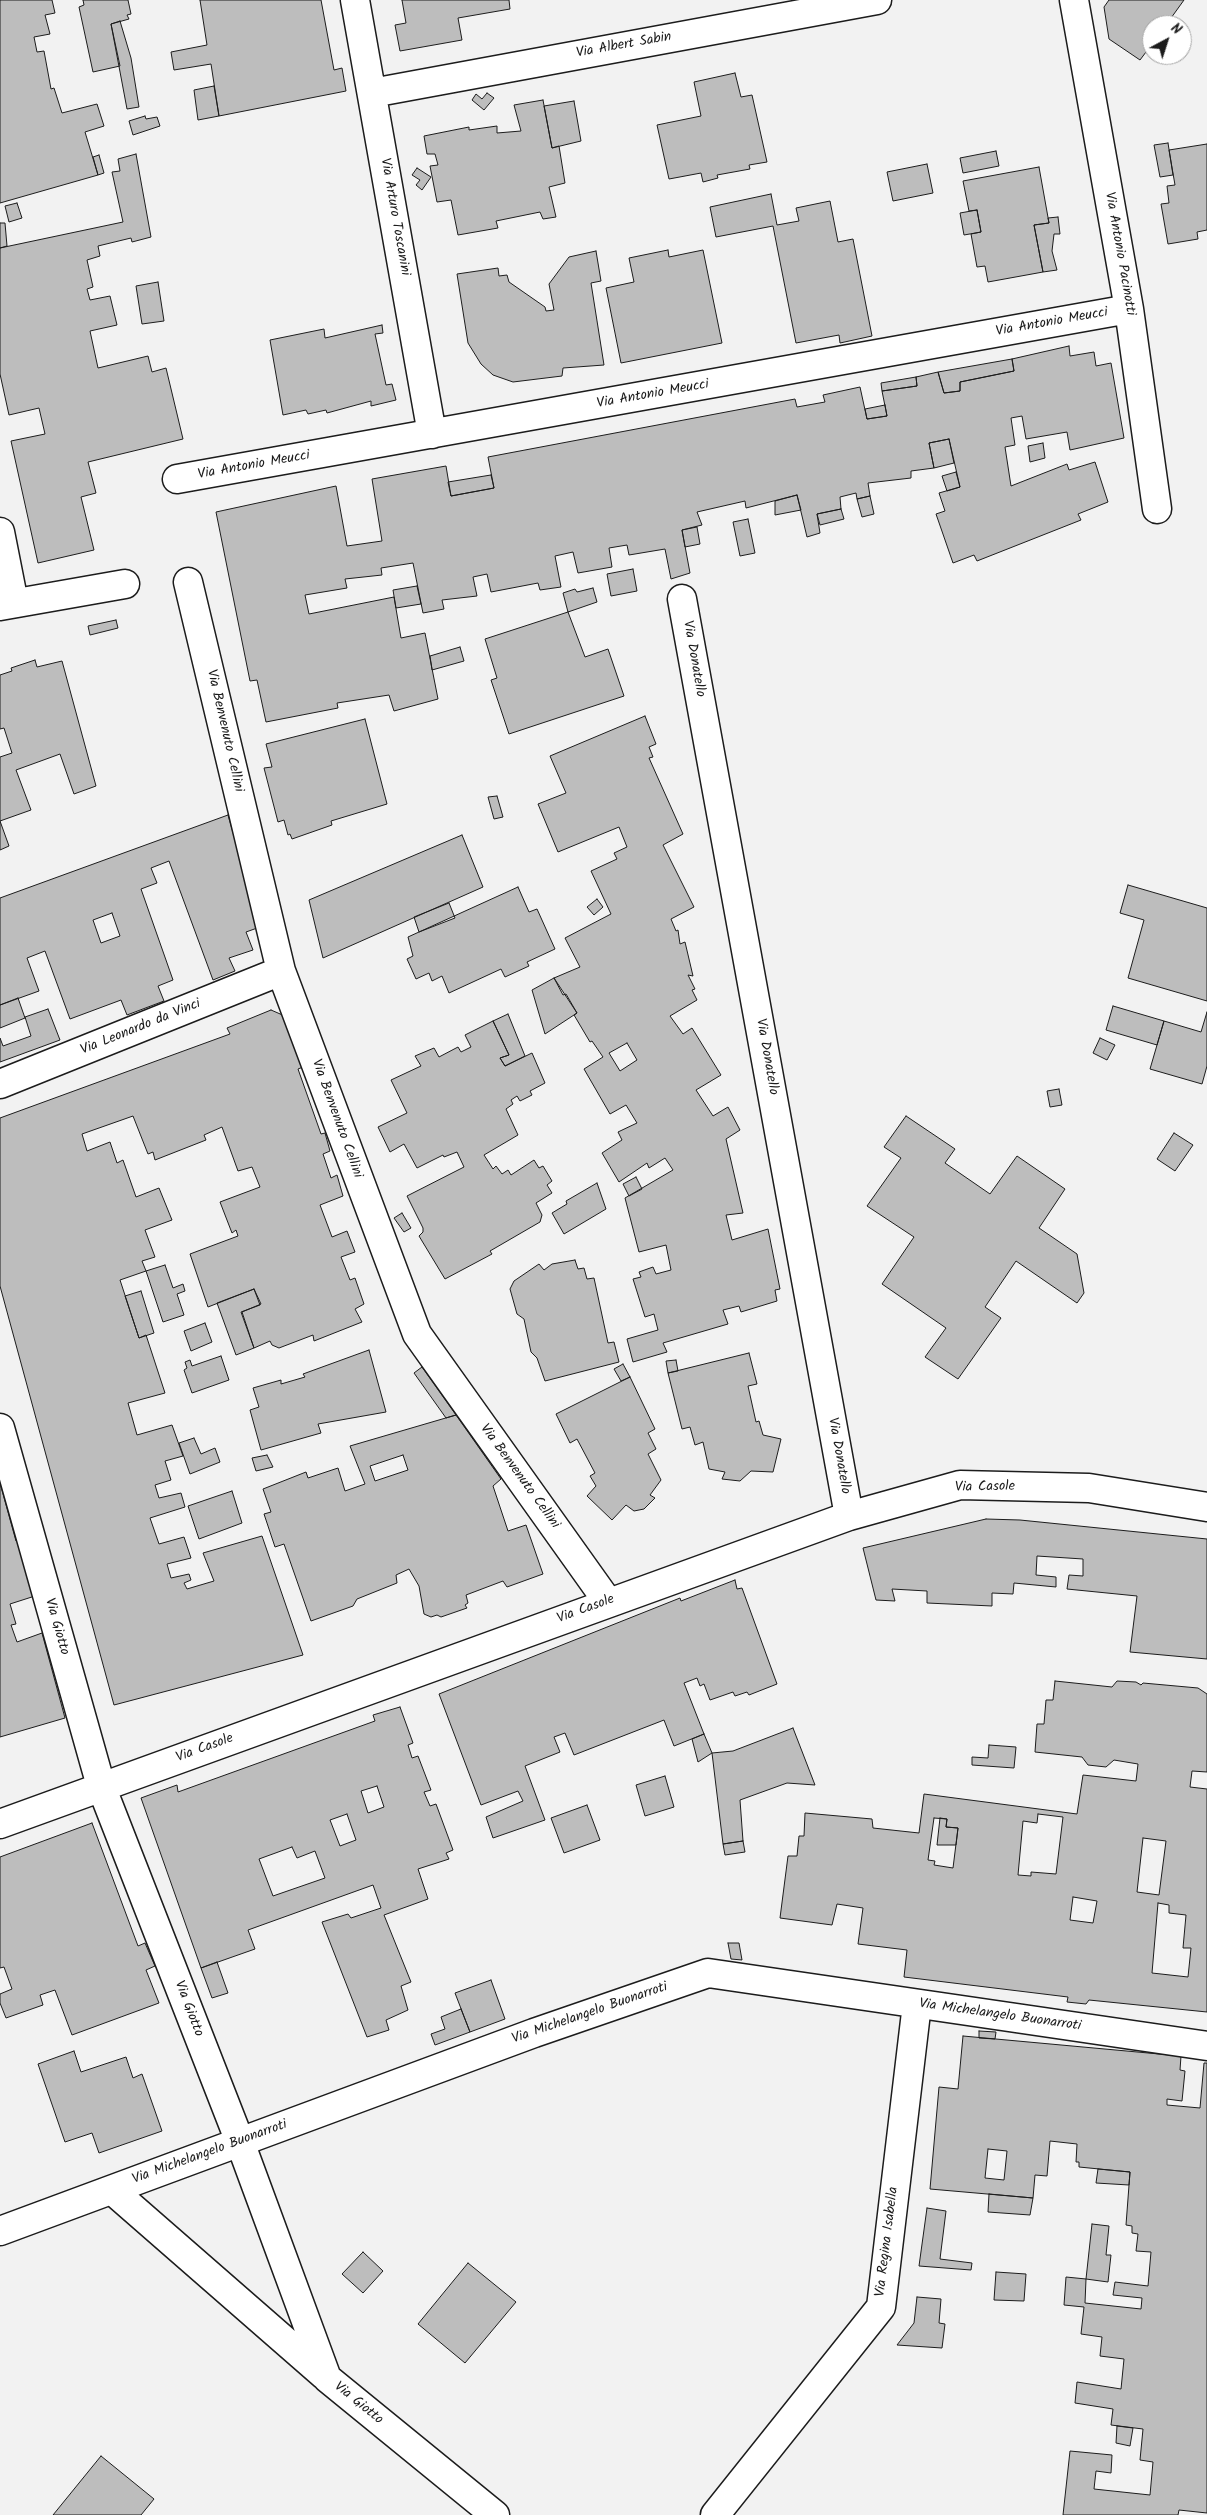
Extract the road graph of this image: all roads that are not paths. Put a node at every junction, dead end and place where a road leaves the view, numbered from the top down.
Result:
1 (355, 0) edge
2 (877, 0) edge
3 (1074, 0) edge
4 (372, 93) junction
5 (1129, 309) junction
6 (432, 434) junction
7 (177, 480) dead end
8 (1157, 509) dead end
9 (0, 532) edge
10 (188, 582) dead end
11 (125, 584) dead end
12 (682, 599) dead end
13 (7, 604) edge
14 (281, 971) junction
15 (0, 1084) edge
16 (0, 1428) edge
17 (1200, 1502) edge
18 (849, 1516) junction
19 (608, 1602) junction
20 (102, 1786) junction
21 (0, 1824) edge
22 (917, 2004) junction
23 (1207, 2046) edge
24 (240, 2142) junction
25 (112, 2190) junction
26 (0, 2231) edge
27 (326, 2378) junction
28 (495, 2515) edge
29 (715, 2515) edge

1 - 4 street, Via Arturo Toscanini
2 - 4 street, Via Albert Sabin
3 - 5 street, Via Antonio Pacinotti
4 - 6 street, Via Arturo Toscanini
5 - 6 street, Via Antonio Meucci
5 - 8 street, Via Antonio Pacinotti
6 - 7 street, Via Antonio Meucci
9 - 13 street
10 - 14 street, Via Benvenuto Cellini
11 - 13 street
12 - 18 street, Via Donatello
14 - 15 street, Via Leonardo da Vinci
14 - 19 street, Via Benvenuto Cellini
16 - 20 street, Via Giotto
17 - 18 street, Via Casole
18 - 19 street, Via Casole
19 - 20 street, Via Casole
20 - 21 street, Via Casole
20 - 24 street, Via Giotto
22 - 23 street, Via Michelangelo Buonarroti
22 - 24 street, Via Michelangelo Buonarroti
22 - 29 street, Via Regina Isabella
24 - 25 street, Via Michelangelo Buonarroti
24 - 27 street, Via Giotto
25 - 26 street, Via Michelangelo Buonarroti
25 - 27 street
27 - 28 street, Via Giotto

